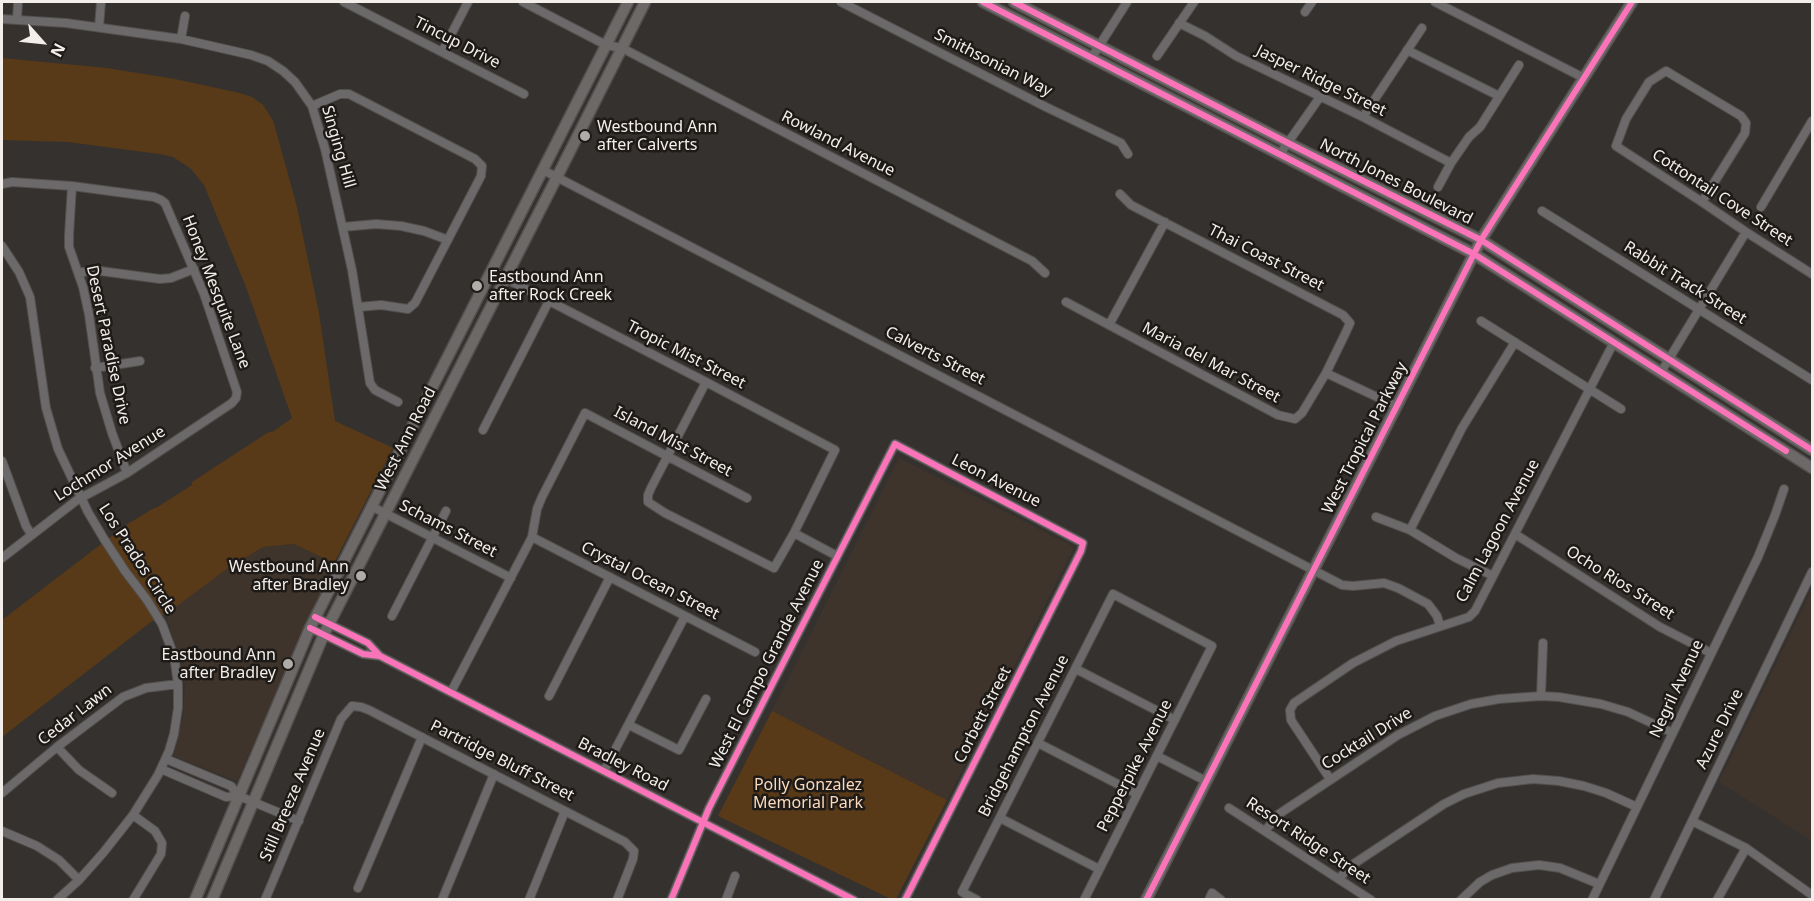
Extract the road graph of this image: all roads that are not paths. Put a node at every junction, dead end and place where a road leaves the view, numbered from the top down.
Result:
1 (18, 2) edge
2 (101, 2) edge
3 (344, 2) edge
4 (468, 2) edge
5 (523, 2) edge
6 (628, 2) edge
7 (645, 2) edge
8 (841, 2) edge
9 (983, 2) edge
10 (1012, 2) edge
11 (1127, 2) edge
12 (1194, 2) edge
13 (1312, 2) edge
14 (1435, 2) edge
15 (1632, 2) edge
16 (1005, 12) junction
17 (1305, 12) dead end
18 (185, 16) dead end
19 (2, 19) edge
20 (17, 20) junction
21 (1179, 23) junction
22 (99, 27) junction
23 (1422, 28) dead end
24 (181, 39) junction
25 (1099, 45) junction
26 (614, 46) junction
27 (1407, 50) junction
28 (442, 52) junction
29 (1156, 56) dead end
30 (1092, 57) junction
31 (1519, 65) dead end
32 (1584, 78) junction
33 (524, 94) dead end
34 (1499, 96) junction
35 (1320, 97) junction
36 (312, 106) junction
37 (1363, 117) junction
38 (1812, 121) edge
39 (1288, 143) junction
40 (1128, 154) dead end
41 (1280, 154) junction
42 (1451, 163) junction
43 (543, 170) junction
44 (557, 177) junction
45 (2, 184) edge
46 (72, 186) junction
47 (1438, 187) dead end
48 (1120, 194) dead end
49 (1702, 202) junction
50 (1761, 207) dead end
51 (1542, 210) dead end
52 (1164, 222) junction
53 (343, 227) junction
54 (1746, 232) junction
55 (448, 240) junction
56 (1481, 240) junction
57 (2, 246) edge
58 (1474, 254) junction
59 (194, 269) junction
60 (491, 271) junction
61 (78, 273) junction
62 (1045, 273) dead end
63 (1812, 274) edge
64 (505, 278) junction
65 (549, 301) junction
66 (1066, 303) dead end
67 (359, 307) junction
68 (1699, 310) junction
69 (1480, 321) dead end
70 (1109, 325) junction
71 (1515, 342) junction
72 (1614, 342) junction
73 (1669, 359) junction
74 (140, 361) dead end
75 (95, 368) junction
76 (1661, 372) junction
77 (1326, 373) junction
78 (1812, 380) edge
79 (706, 382) junction
80 (1589, 388) junction
81 (236, 398) joint
82 (398, 402) dead end
83 (1396, 406) junction
84 (1622, 409) dead end
85 (483, 430) dead end
86 (895, 444) joint
87 (1812, 450) edge
88 (668, 455) junction
89 (2, 462) edge
90 (1812, 468) edge
91 (128, 473) junction
92 (1784, 489) dead end
93 (81, 498) junction
94 (747, 498) dead end
95 (371, 506) junction
96 (446, 511) dead end
97 (385, 513) junction
98 (1376, 517) dead end
99 (1410, 530) junction
100 (794, 533) junction
101 (31, 534) junction
102 (1515, 534) junction
103 (432, 537) junction
104 (531, 537) junction
105 (1083, 543) joint
106 (837, 556) junction
107 (2, 558) edge
108 (1314, 569) junction
109 (1812, 572) edge
110 (1493, 576) junction
111 (610, 577) junction
112 (512, 578) junction
113 (1113, 594) joint
114 (392, 616) dead end
115 (685, 616) junction
116 (313, 622) junction
117 (1440, 626) junction
118 (327, 629) junction
119 (1543, 643) dead end
120 (755, 652) dead end
121 (1711, 653) junction
122 (1076, 669) junction
123 (178, 684) junction
124 (451, 692) junction
125 (549, 696) dead end
126 (1541, 696) junction
127 (706, 699) dead end
128 (352, 706) joint
129 (1175, 720) junction
130 (629, 725) junction
131 (1673, 733) junction
132 (422, 737) junction
133 (1038, 743) junction
134 (57, 747) junction
135 (1157, 756) junction
136 (166, 759) junction
137 (161, 769) junction
138 (604, 771) junction
139 (494, 774) junction
140 (1330, 779) junction
141 (1206, 781) junction
142 (112, 793) dead end
143 (2, 794) edge
144 (1137, 794) junction
145 (239, 796) junction
146 (254, 802) junction
147 (1637, 807) junction
148 (1229, 808) dead end
149 (565, 811) junction
150 (133, 815) junction
151 (1000, 818) junction
152 (298, 821) junction
153 (703, 821) junction
154 (1692, 821) junction
155 (2, 831) edge
156 (1265, 831) junction
157 (1746, 848) junction
158 (1099, 869) junction
159 (735, 876) dead end
160 (1338, 879) junction
161 (79, 880) junction
162 (1599, 884) junction
163 (358, 888) dead end
164 (1812, 895) edge
165 (1210, 896) edge
166 (57, 900) edge
167 (134, 900) edge
168 (195, 900) edge
169 (212, 900) edge
170 (265, 900) edge
171 (442, 900) edge
172 (529, 900) edge
173 (616, 900) edge
174 (671, 900) edge
175 (726, 900) edge
176 (854, 900) edge
177 (904, 900) edge
178 (977, 900) edge
179 (1084, 900) edge
180 (1146, 900) edge
181 (1221, 900) edge
182 (1371, 900) edge
183 (1461, 900) edge
184 (1592, 900) edge
185 (1653, 900) edge
186 (1717, 900) edge

1 - 20 street
2 - 22 street
3 - 28 street, Tincup Drive
4 - 28 street
5 - 26 street, Rowland Avenue
6 - 26 main road, West Ann Road
7 - 26 main road, West Ann Road
8 - 40 street, Smithsonian Way
9 - 16 main road, North Jones Boulevard
10 - 16 street
10 - 25 main road, North Jones Boulevard
11 - 25 street
12 - 21 street
13 - 17 street
14 - 32 street
15 - 32 main road, West Tropical Parkway
16 - 30 main road, North Jones Boulevard
18 - 24 street
19 - 20 street, Singing Hill
20 - 22 street, Singing Hill
21 - 29 street
21 - 35 street, Jasper Ridge Street
22 - 24 street, Singing Hill
23 - 27 street
24 - 36 street, Singing Hill
25 - 30 street
25 - 39 main road, North Jones Boulevard
26 - 43 main road, West Ann Road
26 - 44 main road, West Ann Road
26 - 62 street, Rowland Avenue
27 - 34 street
27 - 37 street
28 - 33 street, Tincup Drive
30 - 41 main road, North Jones Boulevard
31 - 34 street
32 - 56 main road, West Tropical Parkway
34 - 42 street
35 - 37 street, Jasper Ridge Street
35 - 39 street
36 - 53 street, Singing Hill
36 - 55 street
37 - 42 street, Jasper Ridge Street
38 - 50 street
39 - 41 street
39 - 56 main road, North Jones Boulevard
41 - 58 main road, North Jones Boulevard
42 - 47 street
43 - 44 street, Calverts Street
43 - 60 main road, West Ann Road
44 - 64 main road, West Ann Road
44 - 108 street, Calverts Street
45 - 46 street
46 - 59 street, Honey Mesquite Lane
46 - 61 street, Desert Paradise Drive
48 - 52 street, Thai Coast Street
49 - 49 street, Cottontail Cove Street
49 - 54 street, Cottontail Cove Street
51 - 68 street, Rabbit Track Street
52 - 70 street
52 - 77 street, Thai Coast Street
53 - 55 street
53 - 67 street, Singing Hill
54 - 63 street, Cottontail Cove Street
54 - 68 street
55 - 67 street
56 - 58 main road, West Tropical Parkway
56 - 73 main road, North Jones Boulevard
57 - 93 street, Los Prados Circle
58 - 72 main road, North Jones Boulevard
58 - 83 main road, West Tropical Parkway
59 - 61 street
59 - 81 street, Honey Mesquite Lane
60 - 64 street, Tropic Mist Street
60 - 95 main road, West Ann Road
61 - 75 street, Desert Paradise Drive
64 - 65 street, Tropic Mist Street
64 - 97 main road, West Ann Road
65 - 79 street, Tropic Mist Street
65 - 85 street
66 - 70 street, Maria del Mar Street
67 - 82 street, Singing Hill
68 - 73 street
68 - 78 street, Rabbit Track Street
69 - 71 street
70 - 77 street, Maria del Mar Street
71 - 80 street
71 - 99 street
72 - 76 main road, North Jones Boulevard
72 - 80 street, Calm Lagoon Avenue
73 - 76 street
73 - 87 main road, North Jones Boulevard
74 - 75 street
75 - 91 street, Desert Paradise Drive
76 - 90 main road, North Jones Boulevard
77 - 83 street
79 - 88 street
79 - 100 street, Tropic Mist Street
80 - 84 street
80 - 102 street, Calm Lagoon Avenue
81 - 91 street, Lochmor Avenue
83 - 108 main road, West Tropical Parkway
86 - 105 street, Leon Avenue
86 - 106 street, West El Campo Grande Avenue
88 - 94 street, Island Mist Street
88 - 100 street
88 - 104 street, Island Mist Street
89 - 101 street
91 - 93 street, Lochmor Avenue
92 - 121 street, Negril Avenue
93 - 101 street, Lochmor Avenue
93 - 123 street, Los Prados Circle
95 - 97 street, Schams Street
95 - 116 main road, West Ann Road
96 - 103 street
97 - 103 street, Schams Street
97 - 118 main road, West Ann Road
98 - 99 street
99 - 110 street
100 - 106 street
101 - 107 street, Lochmor Avenue
102 - 110 street, Calm Lagoon Avenue
102 - 121 street, Ocho Rios Street
103 - 112 street, Schams Street
103 - 114 street
104 - 111 street, Crystal Ocean Street
104 - 112 street
105 - 177 street, Corbett Street
106 - 153 street, West El Campo Grande Avenue
108 - 117 street, Calverts Street
108 - 141 main road, West Tropical Parkway
109 - 154 street, Azure Drive
110 - 117 street, Calm Lagoon Avenue
111 - 115 street, Crystal Ocean Street
111 - 125 street
112 - 124 street
113 - 122 street, Bridgehampton Avenue
113 - 129 street, Pepperpike Avenue
115 - 120 street, Crystal Ocean Street
115 - 130 street
116 - 118 street, Bradley Road
116 - 145 main road, West Ann Road
117 - 140 street, Calm Lagoon Avenue
118 - 124 street, Bradley Road
118 - 146 main road, West Ann Road
119 - 126 street
121 - 131 street, Negril Avenue
122 - 129 street
122 - 133 street, Bridgehampton Avenue
123 - 134 street, Cedar Lawn
123 - 136 street, Los Prados Circle
124 - 138 street, Bradley Road
126 - 131 street, Cocktail Drive
126 - 140 street, Cocktail Drive
127 - 130 street
128 - 132 street, Partridge Bluff Street
128 - 152 street, Still Breeze Avenue
129 - 135 street, Pepperpike Avenue
130 - 138 street
131 - 147 street, Negril Avenue
132 - 139 street, Partridge Bluff Street
132 - 163 street
133 - 144 street
133 - 151 street, Bridgehampton Avenue
134 - 142 street
134 - 143 street, Cedar Lawn
135 - 141 street
135 - 144 street, Pepperpike Avenue
136 - 137 street, Los Prados Circle
136 - 145 street
137 - 145 street
137 - 150 street, Los Prados Circle
138 - 153 street, Bradley Road
139 - 149 street, Partridge Bluff Street
139 - 171 street
140 - 156 street, Cocktail Drive
141 - 180 main road, West Tropical Parkway
144 - 158 street, Pepperpike Avenue
145 - 146 street
145 - 168 main road, West Ann Road
146 - 152 street
146 - 169 main road, West Ann Road
147 - 160 street
147 - 162 street, Negril Avenue
148 - 156 street, Resort Ridge Street
149 - 172 street
149 - 173 street, Partridge Bluff Street
150 - 161 street, Los Prados Circle
150 - 167 street
151 - 158 street
151 - 178 street, Bridgehampton Avenue
152 - 170 street, Still Breeze Avenue
153 - 174 street, West El Campo Grande Avenue
153 - 176 street, Bradley Road
154 - 157 street
154 - 185 street, Azure Drive
155 - 161 street
156 - 160 street, Resort Ridge Street
157 - 164 street
157 - 186 street
158 - 179 street, Pepperpike Avenue
159 - 175 street
160 - 182 street, Resort Ridge Street
161 - 166 street, Los Prados Circle
162 - 183 street
162 - 184 street, Negril Avenue
165 - 181 street

